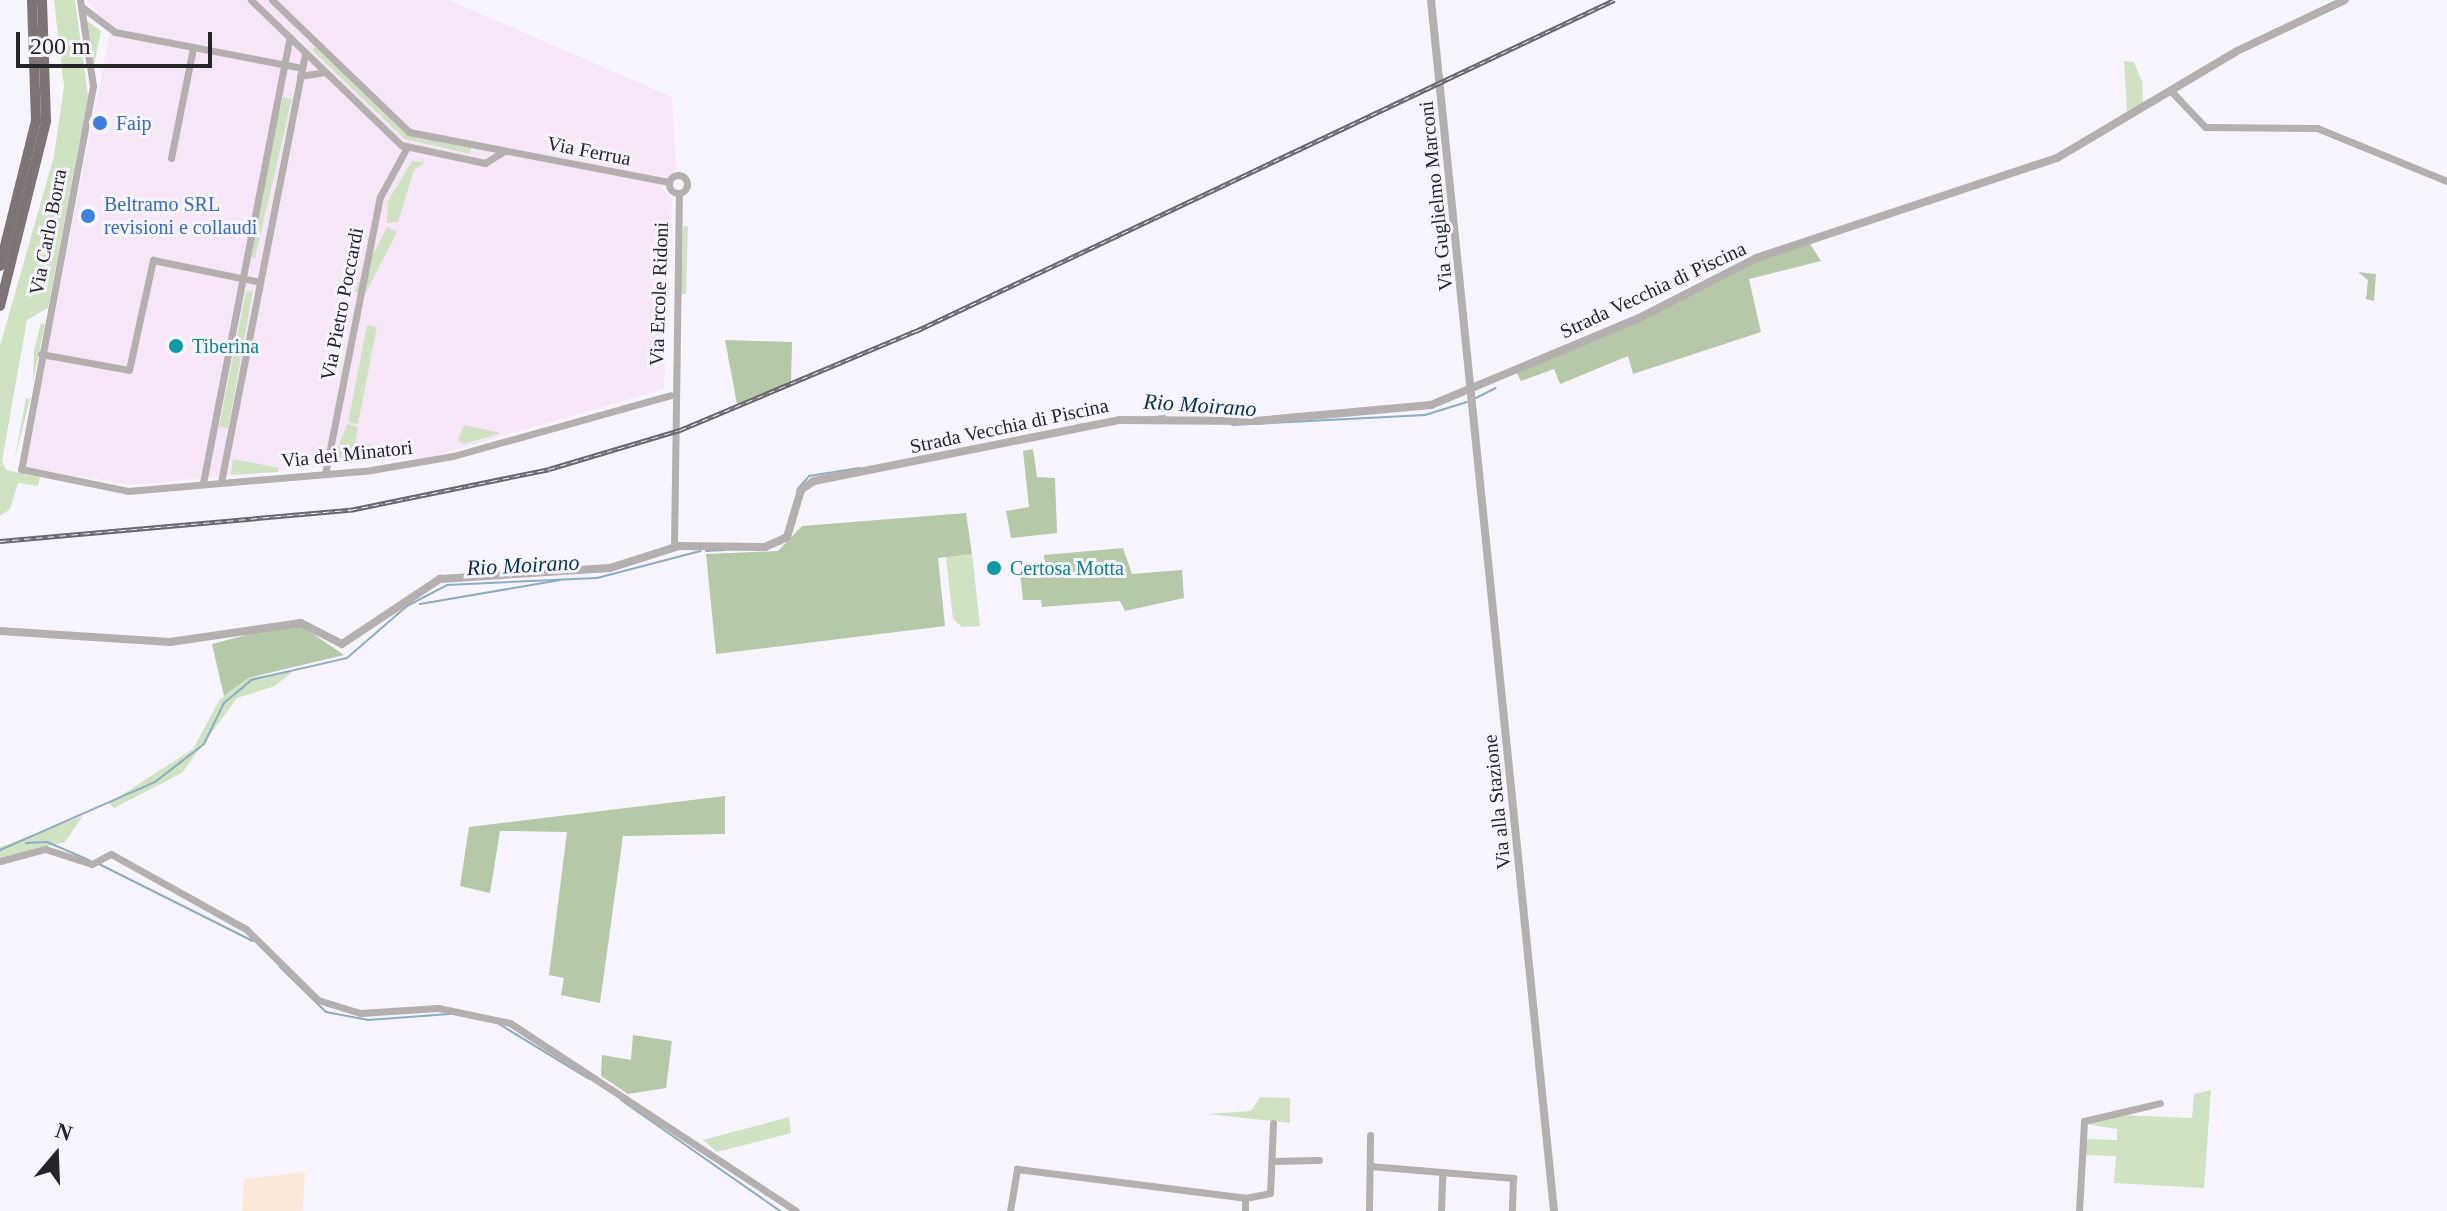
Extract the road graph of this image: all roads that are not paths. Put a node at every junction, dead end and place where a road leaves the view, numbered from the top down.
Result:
1 (32, 0) edge
2 (42, 0) edge
3 (251, 0) edge
4 (272, 0) edge
5 (1431, 0) edge
6 (2345, 0) edge
7 (80, 2) edge
8 (308, 35) junction
9 (290, 37) junction
10 (298, 46) junction
11 (193, 48) junction
12 (305, 53) junction
13 (284, 65) junction
14 (301, 72) junction
15 (326, 72) junction
16 (2172, 92) junction
17 (407, 147) junction
18 (504, 151) junction
19 (171, 158) dead end
20 (2447, 181) edge
21 (668, 182) junction
22 (679, 194) junction
23 (0, 266) edge
24 (243, 279) junction
25 (260, 282) junction
26 (0, 306) edge
27 (41, 354) junction
28 (1471, 390) junction
29 (671, 395) junction
30 (208, 452) junction
31 (227, 455) junction
32 (21, 469) joint
33 (325, 474) junction
34 (221, 482) junction
35 (203, 483) junction
36 (674, 547) junction
37 (0, 631) edge
38 (0, 861) edge
39 (2160, 1103) dead end
40 (1273, 1123) dead end
41 (1370, 1135) dead end
42 (1319, 1160) dead end
43 (1272, 1161) junction
44 (1370, 1166) junction
45 (1442, 1173) junction
46 (1245, 1198) junction
47 (796, 1211) edge
48 (1010, 1211) edge
49 (1245, 1211) edge
50 (1369, 1211) edge
51 (1441, 1211) edge
52 (1512, 1211) edge
53 (1554, 1211) edge
54 (2079, 1211) edge

1 - 23 main road
2 - 26 main road
3 - 9 street
4 - 8 street, Via Ferrua
5 - 28 street, Via Guglielmo Marconi
6 - 16 street, Strada Vecchia di Piscina
7 - 11 street
7 - 27 street, Via Carlo Borra
8 - 10 street
8 - 18 street, Via Ferrua
9 - 10 street
9 - 13 street
10 - 12 street
11 - 13 street
11 - 19 street
12 - 14 street
12 - 15 street
13 - 14 street
13 - 24 street
14 - 15 street
14 - 25 street
15 - 17 street
16 - 20 street
16 - 28 street, Strada Vecchia di Piscina
17 - 18 street
17 - 33 street, Via Pietro Poccardi
18 - 21 street, Via Ferrua
21 - 22 street
21 - 22 street
22 - 29 street, Via Ercole Ridoni
24 - 25 street
24 - 27 street
24 - 30 street
25 - 31 street
27 - 32 street, Via Carlo Borra
28 - 36 street, Strada Vecchia di Piscina
28 - 53 street, Via alla Stazione
29 - 33 street, Via dei Minatori
29 - 36 street, Via Ercole Ridoni
30 - 31 street
30 - 35 street
31 - 34 street
32 - 35 street, Via dei Minatori
33 - 34 street, Via dei Minatori
34 - 35 street, Via dei Minatori
36 - 37 street, Strada Vecchia di Piscina
38 - 47 street
39 - 54 street
40 - 43 street
41 - 44 street
42 - 43 street
43 - 46 street
44 - 45 street
44 - 50 street
45 - 51 street
45 - 52 street
46 - 48 street
46 - 49 street

